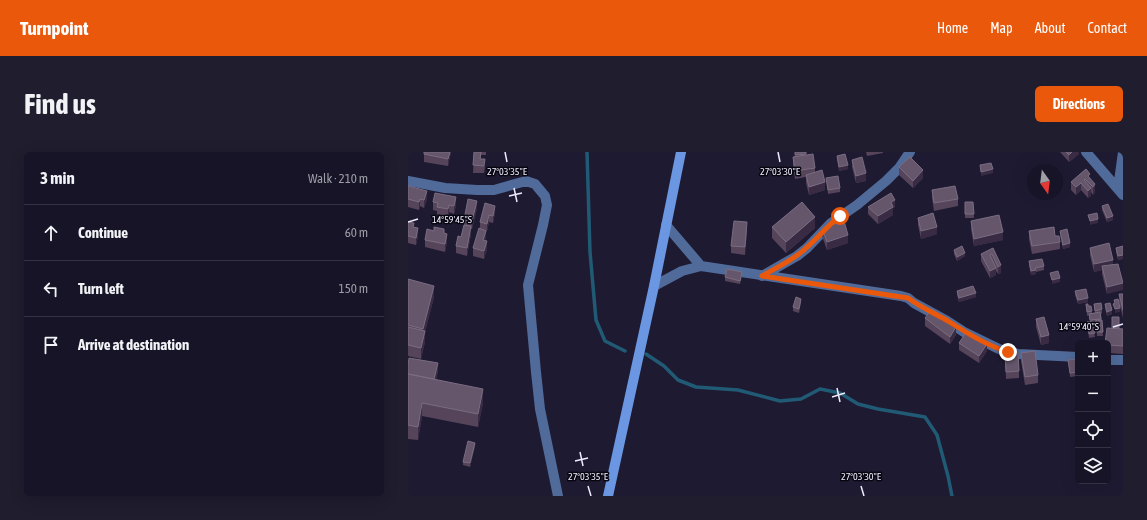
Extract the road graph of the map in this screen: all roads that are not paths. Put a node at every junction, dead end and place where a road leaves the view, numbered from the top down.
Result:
1 (681, 152) edge
2 (910, 152) edge
3 (1086, 152) edge
4 (1123, 152) edge
5 (408, 181) edge
6 (1120, 192) edge
7 (666, 225) junction
8 (701, 266) junction
9 (762, 276) junction
10 (654, 286) junction
11 (1075, 357) edge
12 (1111, 360) edge
13 (1123, 360) edge
14 (558, 496) edge
15 (608, 496) edge

1 - 7 main road
2 - 9 street
3 - 6 street
4 - 6 street
5 - 14 street
7 - 8 street
7 - 10 main road
8 - 9 street
8 - 10 street
9 - 11 street
10 - 15 main road
12 - 13 street

